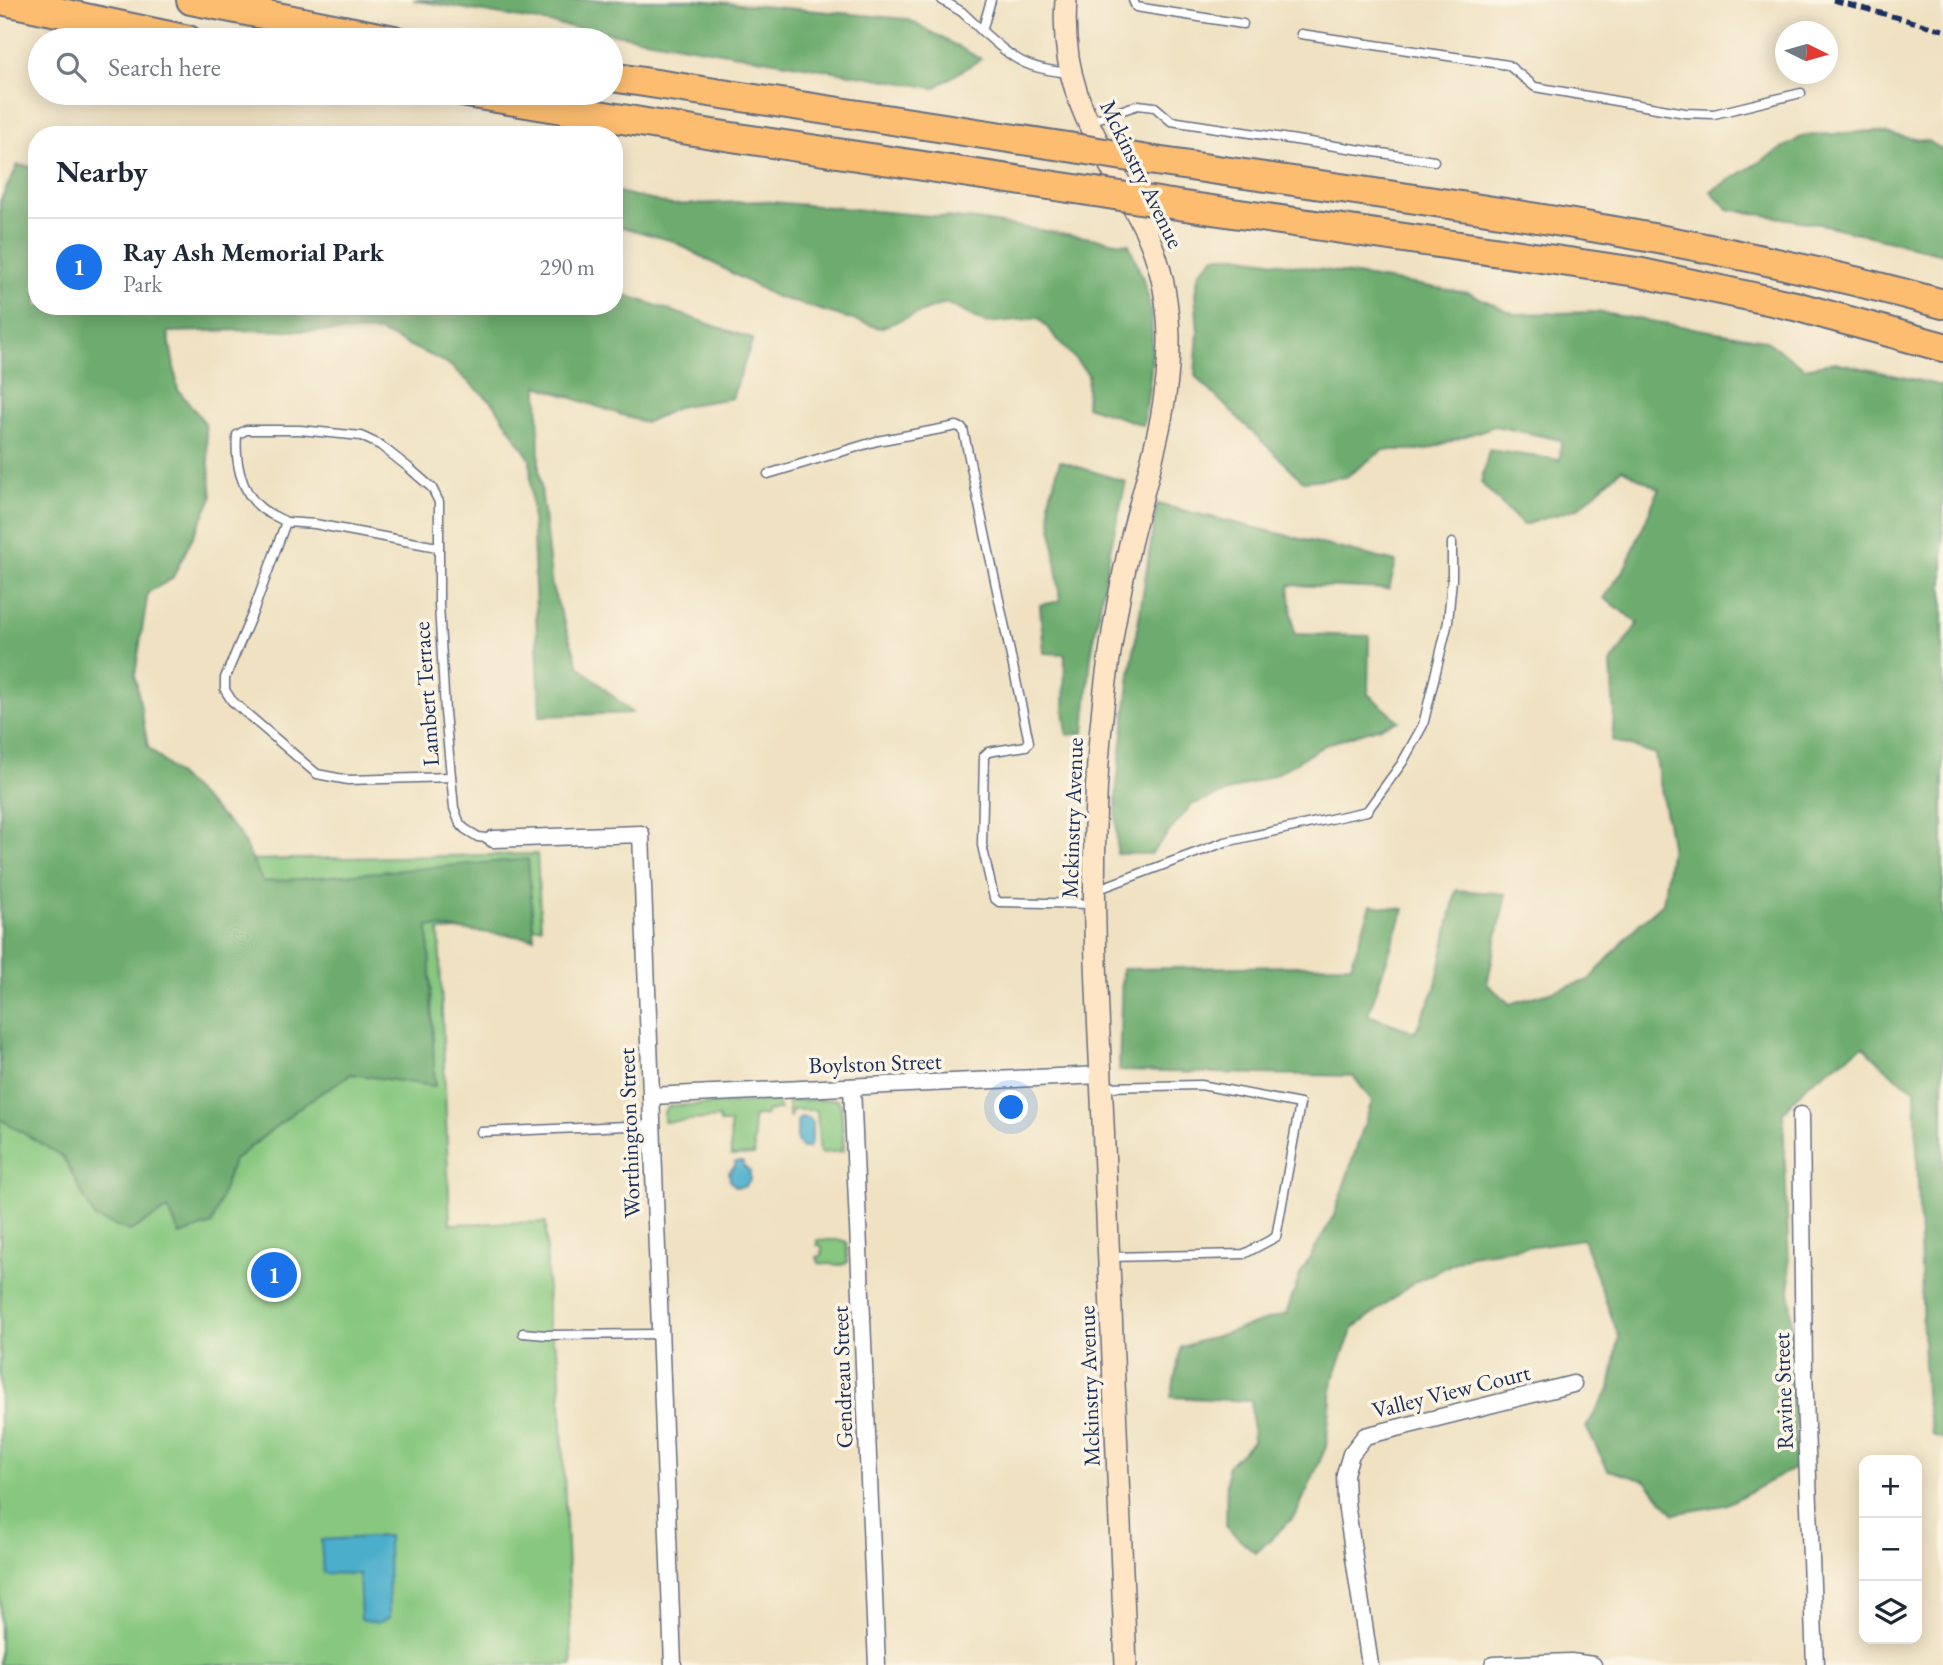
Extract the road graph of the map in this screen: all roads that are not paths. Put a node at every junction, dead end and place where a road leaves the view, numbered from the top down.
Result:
1 (1, 0) edge
2 (191, 0) edge
3 (942, 0) edge
4 (991, 0) edge
5 (1066, 0) edge
6 (1133, 0) edge
7 (1243, 24) dead end
8 (132, 28) edge
9 (333, 28) edge
10 (982, 30) junction
11 (1301, 34) dead end
12 (1069, 73) junction
13 (623, 79) edge
14 (1801, 93) dead end
15 (539, 105) edge
16 (1087, 122) junction
17 (1434, 161) dead end
18 (1943, 304) edge
19 (1943, 347) edge
20 (768, 474) dead end
21 (286, 522) junction
22 (1452, 543) dead end
23 (438, 547) junction
24 (451, 777) junction
25 (493, 839) joint
26 (1096, 897) junction
27 (1102, 1081) junction
28 (852, 1087) junction
29 (651, 1096) junction
30 (1801, 1115) dead end
31 (652, 1125) junction
32 (481, 1132) dead end
33 (1109, 1257) junction
34 (523, 1333) dead end
35 (660, 1334) junction
36 (1573, 1384) dead end
37 (673, 1665) edge
38 (877, 1665) edge
39 (1126, 1665) edge
40 (1370, 1665) edge
41 (1493, 1665) edge
42 (1593, 1665) edge
43 (1815, 1665) edge

1 - 8 highway
2 - 9 highway
3 - 10 lane
4 - 10 lane
5 - 12 street, Mckinstry Avenue
6 - 7 lane
10 - 12 lane
11 - 14 lane
12 - 16 street, Mckinstry Avenue
13 - 18 highway, bridge
15 - 19 highway, bridge
16 - 17 lane
16 - 26 street, Mckinstry Avenue
20 - 26 lane
21 - 23 lane, Lambert Terrace
21 - 23 lane, Lambert Terrace
21 - 24 lane, Lambert Terrace
22 - 26 lane
23 - 24 lane, Lambert Terrace
24 - 25 lane, Worthington Street
25 - 29 street, Worthington Street
26 - 27 street, Mckinstry Avenue
27 - 28 street, Boylston Street
27 - 33 street, Mckinstry Avenue
27 - 33 lane
28 - 29 street, Boylston Street
28 - 38 street, Gendreau Street
29 - 31 street, Worthington Street
30 - 43 street, Ravine Street
31 - 32 lane
31 - 35 street, Worthington Street
33 - 39 street, Mckinstry Avenue
34 - 35 lane
35 - 37 street, Worthington Street
36 - 40 street, Valley View Court
41 - 42 street

